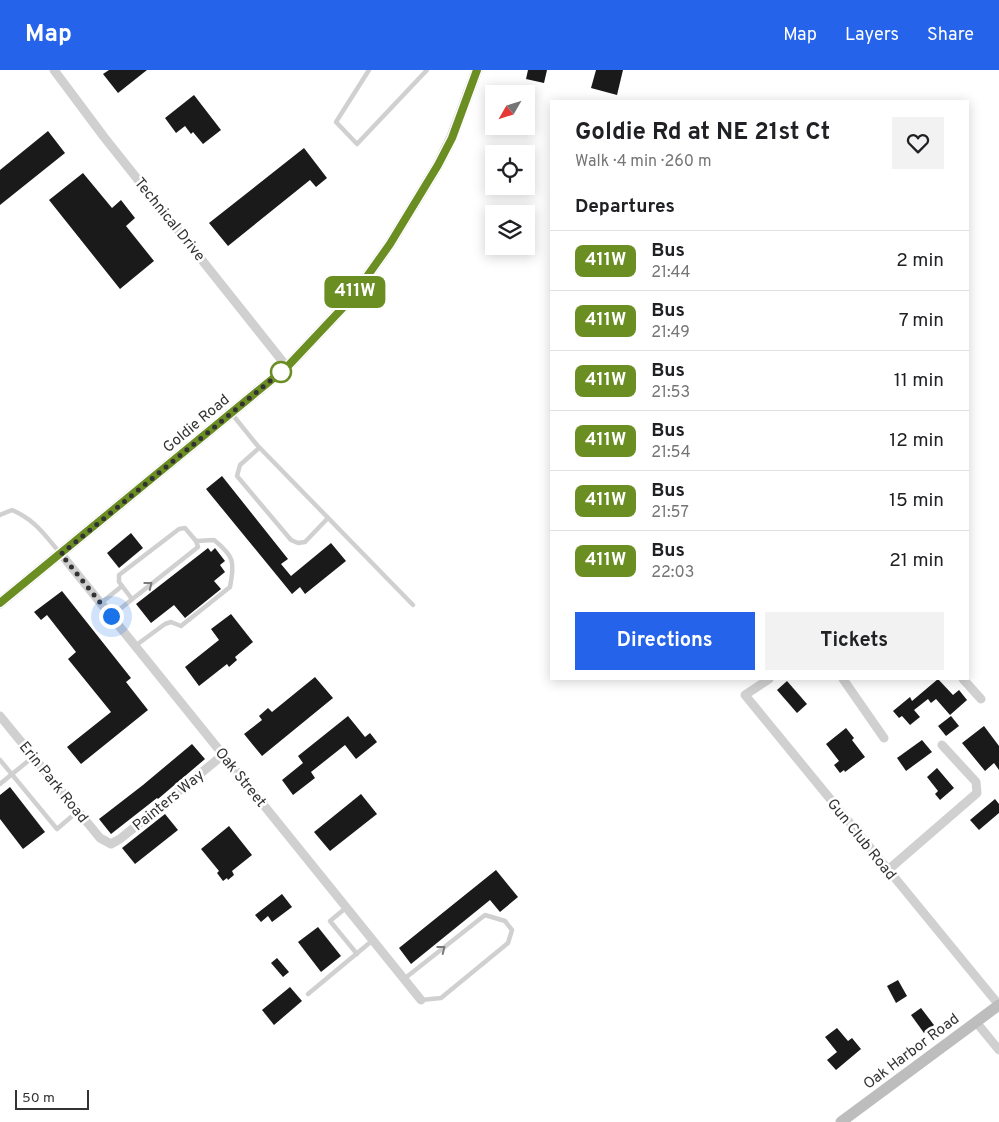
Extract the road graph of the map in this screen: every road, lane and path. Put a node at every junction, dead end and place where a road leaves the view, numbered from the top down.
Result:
1 (54, 70) edge
2 (368, 70) edge
3 (427, 70) edge
4 (477, 70) edge
5 (287, 367) junction
6 (232, 412) junction
7 (259, 448) junction
8 (0, 514) edge
9 (328, 518) junction
10 (196, 541) junction
11 (61, 554) junction
12 (122, 586) junction
13 (132, 599) junction
14 (101, 603) junction
15 (0, 604) edge
16 (413, 605) dead end
17 (111, 616) junction
18 (135, 646) junction
19 (768, 680) edge
20 (844, 680) edge
21 (964, 680) edge
22 (981, 699) dead end
23 (0, 716) edge
24 (884, 738) dead end
25 (942, 746) dead end
26 (223, 755) junction
27 (33, 757) junction
28 (0, 760) edge
29 (12, 774) junction
30 (0, 784) edge
31 (78, 811) junction
32 (111, 844) joint
33 (888, 870) junction
34 (347, 908) junction
35 (373, 940) junction
36 (357, 954) junction
37 (404, 979) junction
38 (308, 994) dead end
39 (421, 1000) joint
40 (999, 1005) edge
41 (976, 1022) junction
42 (999, 1050) edge
43 (844, 1121) edge

1 - 5 street, Technical Drive
2 - 3 lane
4 - 5 street, Goldie Road
5 - 6 street, Goldie Road
6 - 7 lane
6 - 11 street, Goldie Road
7 - 9 lane
7 - 9 lane
8 - 11 lane
9 - 16 lane
10 - 12 lane
13 -> 10 lane
10 - 18 lane
11 - 14 street, Oak Street
11 - 15 street, Goldie Road
12 - 13 lane
12 - 14 lane
13 - 17 lane
14 - 17 street, Oak Street
17 - 18 street, Oak Street
18 - 26 street, Oak Street
19 - 33 street, Gun Club Road
20 - 24 street
21 - 22 street
23 - 27 street, Erin Park Road
25 - 33 street
26 - 32 street, Painters Way
26 - 34 street, Oak Street
27 - 29 lane
27 - 31 street, Erin Park Road
28 - 29 lane
29 - 30 lane
29 - 31 lane
31 - 32 street, Erin Park Road
33 - 40 street, Gun Club Road
34 - 35 street, Oak Street
34 - 36 lane
35 - 36 lane
35 - 37 street, Oak Street
36 - 38 lane
37 - 39 street, Oak Street
37 -> 39 lane
40 - 41 street, Oak Harbor Road
41 - 42 street
41 - 43 street, Oak Harbor Road

